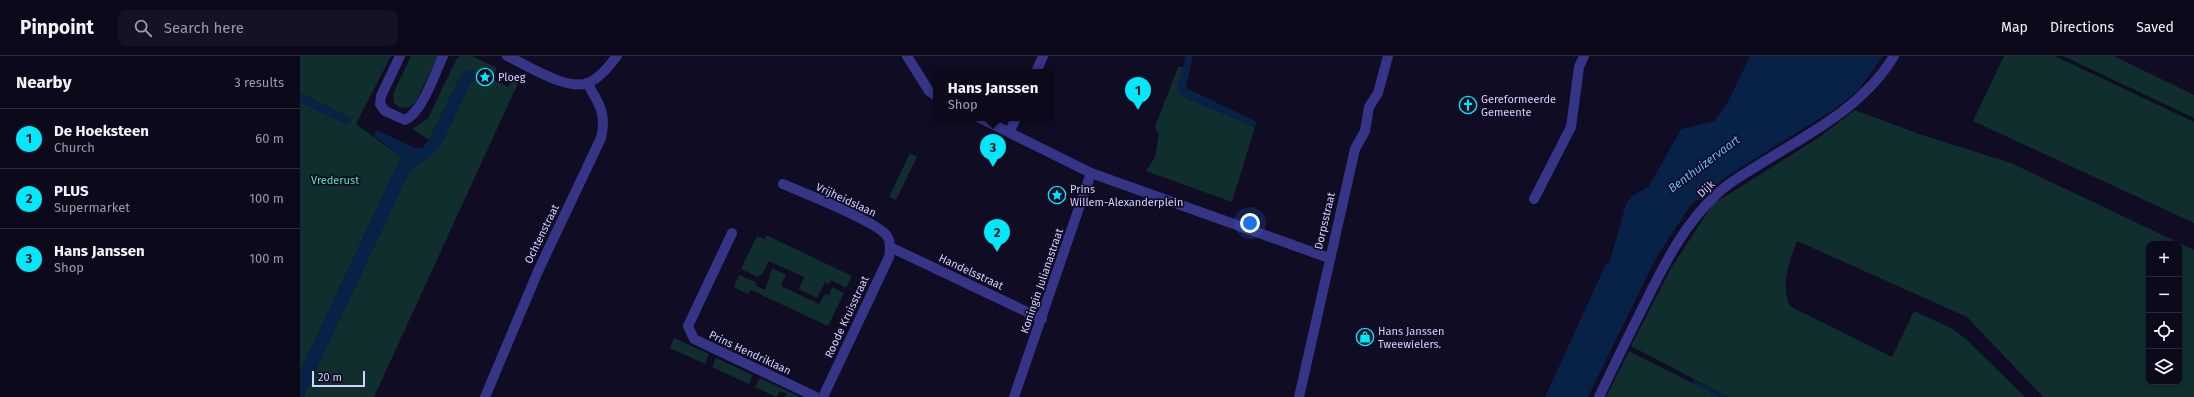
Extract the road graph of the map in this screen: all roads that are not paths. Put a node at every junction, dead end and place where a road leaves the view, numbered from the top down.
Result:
1 (400, 56) edge
2 (443, 56) edge
3 (508, 56) edge
4 (617, 56) edge
5 (907, 56) edge
6 (1043, 56) edge
7 (1388, 56) edge
8 (1584, 56) edge
9 (1894, 56) edge
10 (1037, 69) edge
11 (587, 83) junction
12 (933, 94) edge
13 (986, 121) edge
14 (1015, 121) edge
15 (1010, 132) junction
16 (1091, 173) junction
17 (783, 184) dead end
18 (1534, 199) dead end
19 (732, 233) dead end
20 (890, 247) junction
21 (1329, 258) junction
22 (1042, 319) junction
23 (485, 397) edge
24 (816, 397) edge
25 (823, 397) edge
26 (1014, 397) edge
27 (1300, 397) edge
28 (1599, 397) edge

1 - 2 street
3 - 11 street
4 - 11 street
5 - 12 street
6 - 10 street
7 - 21 street, Dorpsstraat
8 - 18 street
9 - 28 street, Dijk
11 - 23 street, Ochtenstraat
13 - 15 street
14 - 15 street
15 - 16 street
16 - 21 street
16 - 22 street, Koningin Julianastraat
17 - 20 street, Vrijheidslaan
19 - 24 street, Prins Hendriklaan
20 - 22 street, Handelsstraat
20 - 25 street, Roode Kruisstraat
21 - 27 street, Dorpsstraat
22 - 26 street, Koningin Julianastraat

